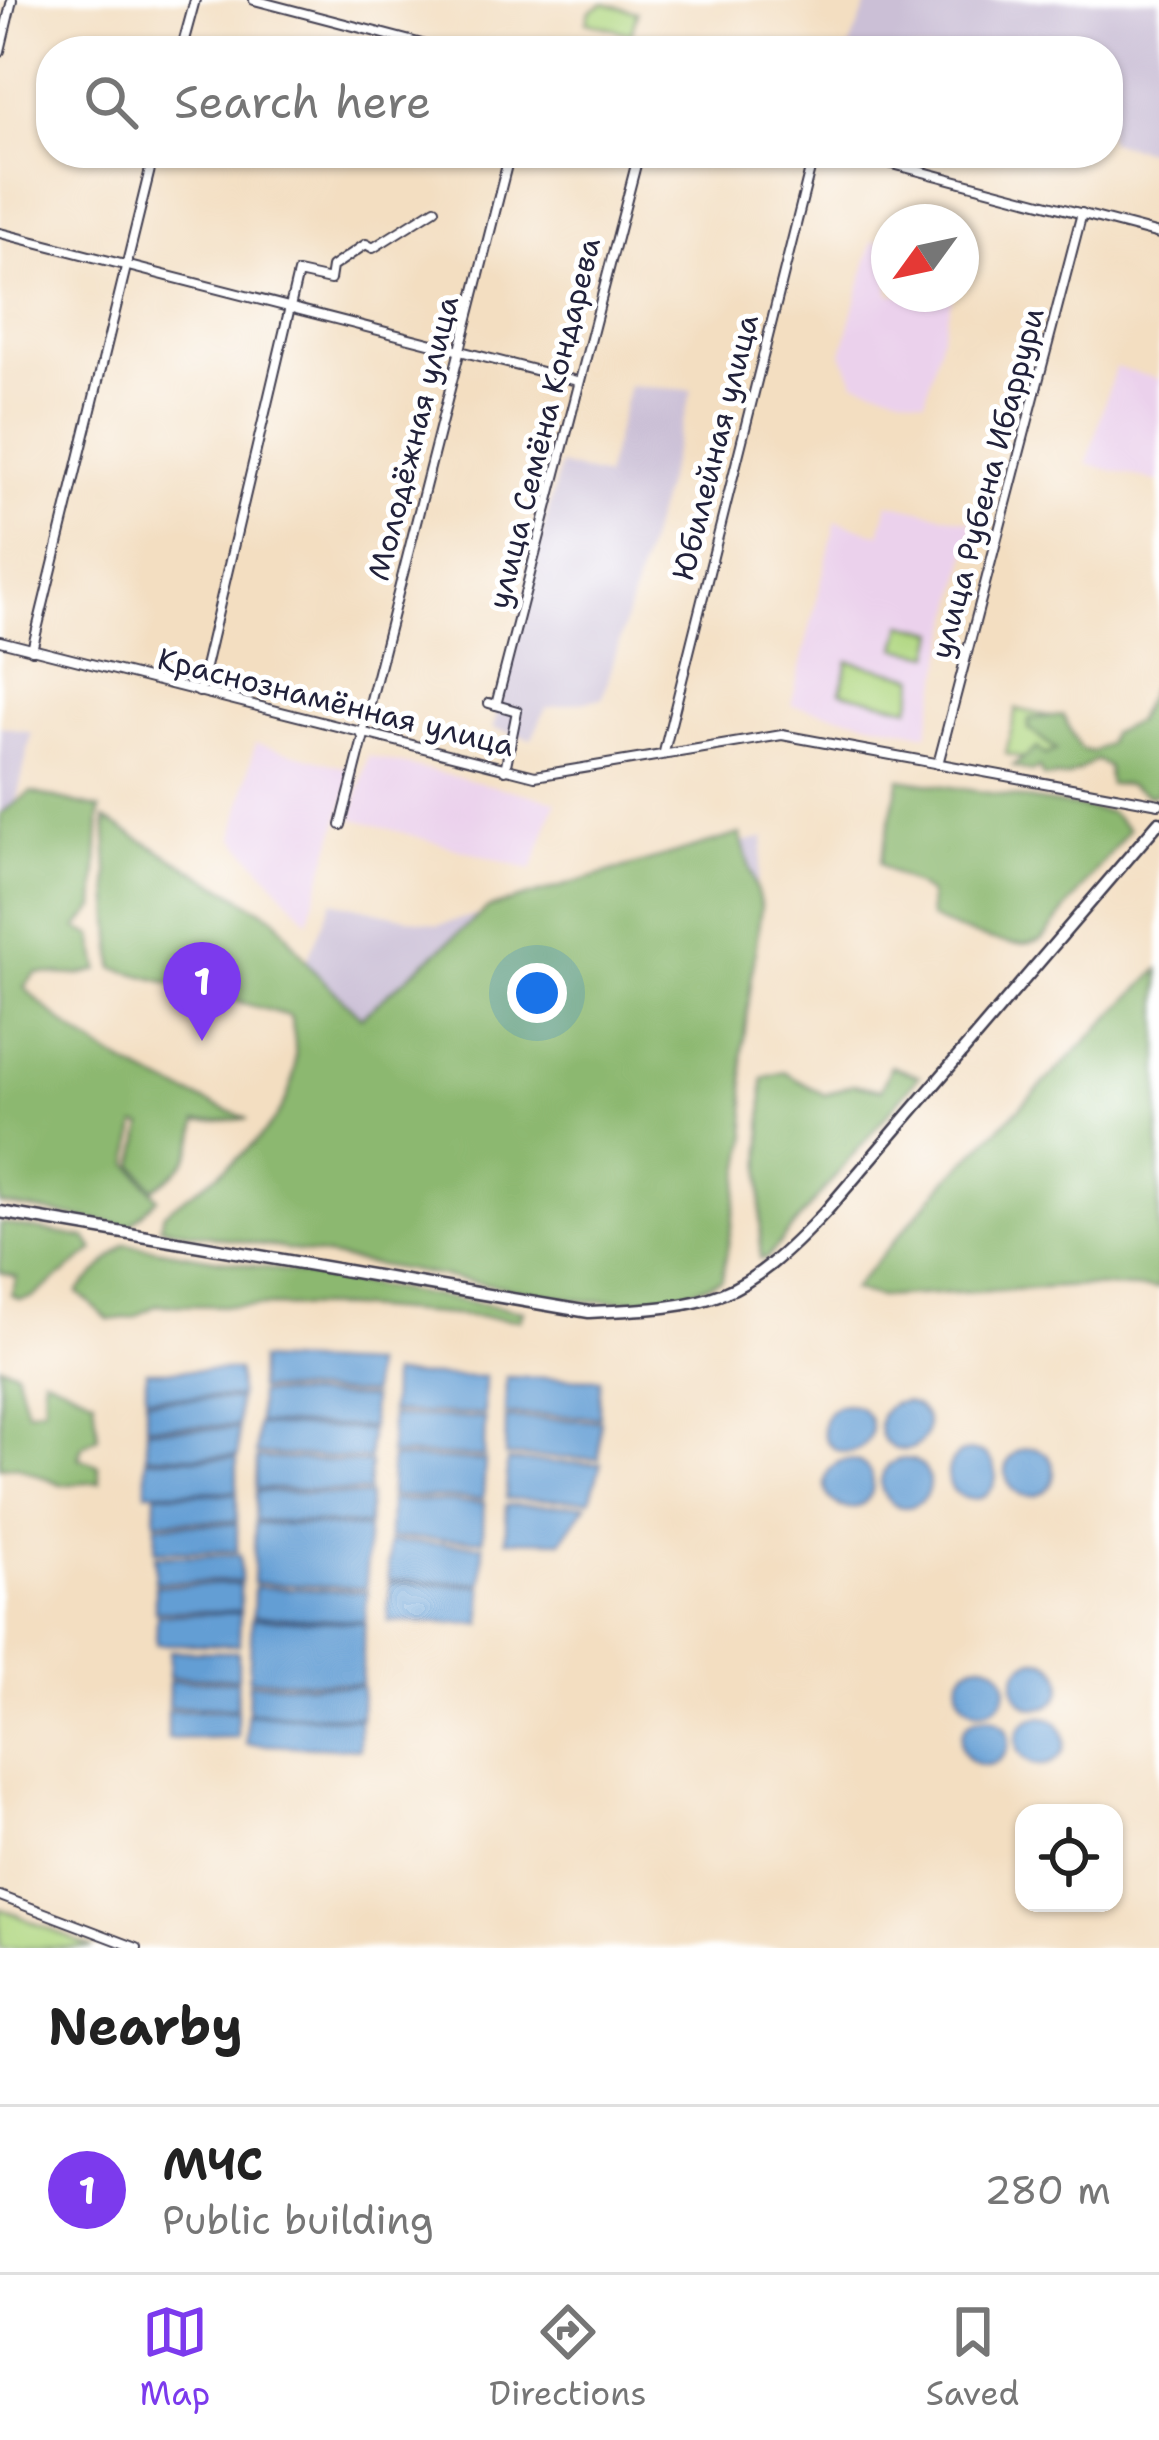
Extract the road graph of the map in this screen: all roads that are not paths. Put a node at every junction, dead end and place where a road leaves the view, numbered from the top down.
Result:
1 (12, 0) edge
2 (195, 0) edge
3 (254, 0) edge
4 (185, 36) edge
5 (392, 36) edge
6 (0, 51) edge
7 (150, 168) edge
8 (506, 168) edge
9 (635, 168) edge
10 (810, 168) edge
11 (908, 168) edge
12 (435, 209) dead end
13 (1082, 213) junction
14 (0, 233) edge
15 (1159, 234) edge
16 (124, 264) junction
17 (290, 305) junction
18 (460, 350) junction
19 (577, 381) junction
20 (0, 641) edge
21 (32, 650) junction
22 (199, 692) junction
23 (363, 735) junction
24 (664, 752) junction
25 (938, 764) junction
26 (505, 770) junction
27 (1159, 804) edge
28 (1159, 822) edge
29 (340, 825) dead end
30 (0, 1212) edge
31 (0, 1896) edge
32 (137, 1948) edge

1 - 6 street
2 - 4 street
3 - 5 street
7 - 16 street
8 - 18 street, Молодёжная улица
9 - 19 street, улица Семёна Кондарева
10 - 24 street, Юбилейная улица
11 - 13 street
12 - 17 street
13 - 15 street
13 - 25 street, улица Рубена Ибаррури
14 - 16 street
16 - 17 street
16 - 21 street
17 - 18 street
17 - 22 street
18 - 19 street
18 - 23 street, Молодёжная улица
19 - 26 street, улица Семёна Кондарева
20 - 21 street, Краснознамённая улица
21 - 22 street, Краснознамённая улица
22 - 23 street, Краснознамённая улица
23 - 26 street, Краснознамённая улица
23 - 29 street, Молодёжная улица
24 - 25 street, Краснознамённая улица
24 - 26 street, Краснознамённая улица
25 - 27 street, Краснознамённая улица
28 - 30 main road
31 - 32 street

